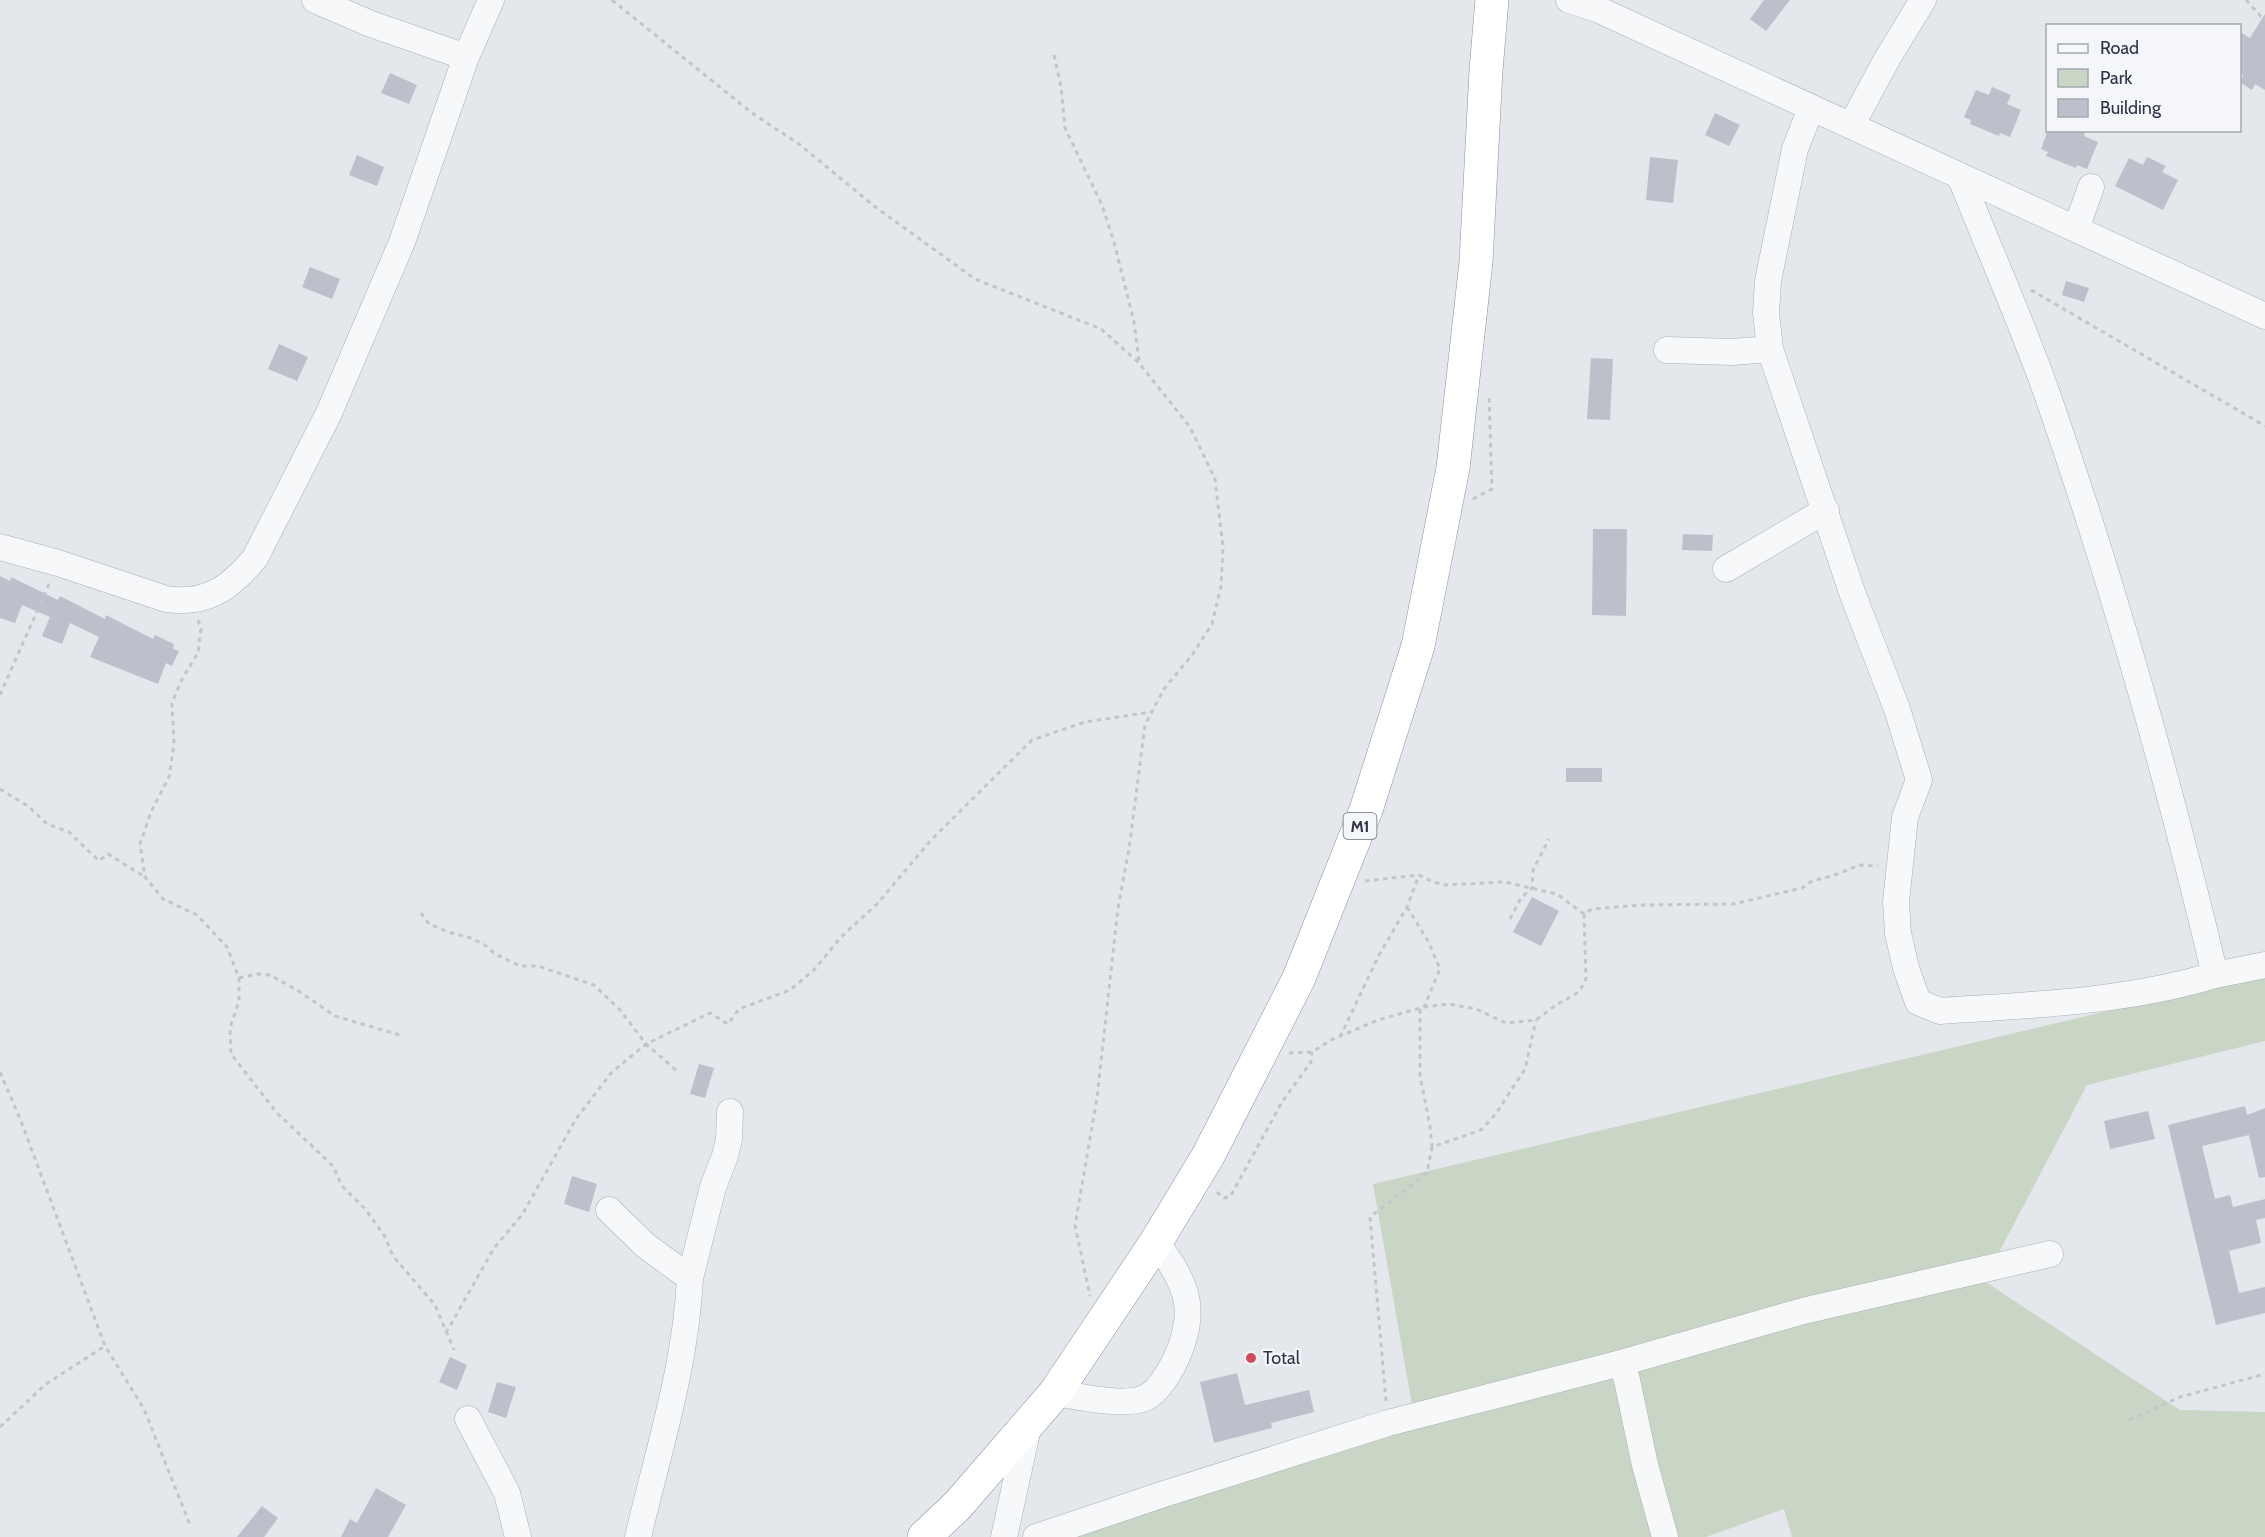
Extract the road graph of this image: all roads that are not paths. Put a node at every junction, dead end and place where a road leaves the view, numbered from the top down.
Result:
1 (315, 0) edge
2 (491, 0) edge
3 (1492, 0) edge
4 (1569, 0) edge
5 (1923, 0) edge
6 (466, 57) junction
7 (1811, 108) junction
8 (1851, 126) junction
9 (1960, 176) junction
10 (2091, 187) dead end
11 (2076, 229) junction
12 (2265, 316) edge
13 (1770, 349) junction
14 (1667, 350) dead end
15 (1826, 510) junction
16 (0, 547) edge
17 (1726, 569) dead end
18 (2265, 965) edge
19 (2215, 975) junction
20 (730, 1112) dead end
21 (609, 1210) dead end
22 (1156, 1242) junction
23 (2050, 1254) dead end
24 (690, 1278) junction
25 (1621, 1363) junction
26 (1055, 1394) junction
27 (468, 1419) dead end
28 (1029, 1422) junction
29 (518, 1537) edge
30 (638, 1537) edge
31 (924, 1537) edge
32 (1004, 1537) edge
33 (1036, 1537) edge
34 (1665, 1537) edge

1 - 6 street
2 - 6 street
3 - 22 highway, M1
4 - 7 street
5 - 8 street
6 - 16 street
7 - 8 street
7 - 13 street
8 - 9 street
9 - 11 street
9 - 19 street
10 - 11 street
11 - 12 street
13 - 14 street
13 - 15 street
15 - 17 street
15 - 19 street
18 - 19 street
20 - 24 street
21 - 24 street
22 - 26 highway, M1
22 - 26 street
23 - 25 street
24 - 30 street
25 - 33 street
25 - 34 street
26 - 28 highway, M1
27 - 29 street
28 - 31 highway, M1
28 - 32 street

